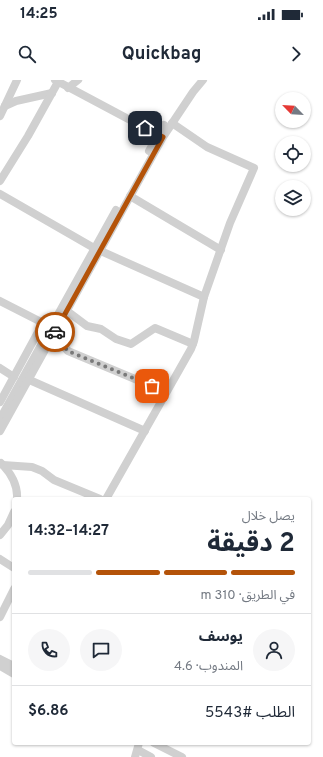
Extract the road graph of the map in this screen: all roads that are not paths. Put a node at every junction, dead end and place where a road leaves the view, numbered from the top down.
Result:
1 (17, 80) edge
2 (78, 80) edge
3 (196, 80) edge
4 (203, 80) edge
5 (56, 81) edge
6 (68, 88) junction
7 (52, 92) junction
8 (6, 106) junction
9 (0, 116) edge
10 (172, 123) junction
11 (160, 136) junction
12 (0, 182) edge
13 (0, 194) edge
14 (130, 196) junction
15 (97, 250) junction
16 (221, 250) junction
17 (204, 297) junction
18 (0, 301) edge
19 (66, 311) junction
20 (43, 323) junction
21 (54, 331) junction
22 (193, 344) junction
23 (31, 354) junction
24 (0, 368) edge
25 (14, 377) junction
26 (26, 379) junction
27 (12, 390) junction
28 (166, 392) junction
29 (0, 402) edge
30 (0, 419) edge
31 (0, 431) edge
32 (145, 431) junction
33 (2, 464) edge
34 (17, 497) edge
35 (95, 497) edge
36 (107, 497) edge
37 (12, 516) edge
38 (0, 535) edge
39 (0, 559) edge
40 (12, 567) edge
41 (12, 593) edge
42 (0, 617) edge
43 (0, 659) edge
44 (12, 665) edge
45 (0, 666) edge
46 (12, 673) edge
47 (158, 745) edge
48 (137, 750) edge
49 (151, 757) edge
50 (182, 757) edge

1 - 8 street
2 - 6 street
3 - 11 street
4 - 10 street
5 - 6 street
5 - 7 street
6 - 11 street
7 - 8 street
7 - 12 street
8 - 9 street
10 - 11 street
10 - 16 street
11 - 14 street
11 - 15 street
13 - 15 street
14 - 15 street
14 - 16 street
15 - 17 street
15 - 19 street
15 - 21 street
16 - 17 street
17 - 22 street
18 - 20 street
19 - 21 street
19 - 22 street
20 - 21 street
20 - 23 street
21 - 23 street
21 - 26 street
21 - 28 street
22 - 28 street
23 - 25 street
23 - 26 street
24 - 25 street
25 - 27 street
26 - 27 street
26 - 31 street
26 - 32 street
27 - 29 street
27 - 30 street
28 - 32 street
32 - 36 street
33 - 34 street
33 - 35 street
37 - 38 street
39 - 40 street
41 - 42 street
43 - 44 street
45 - 46 street
47 - 50 street
48 - 49 street

